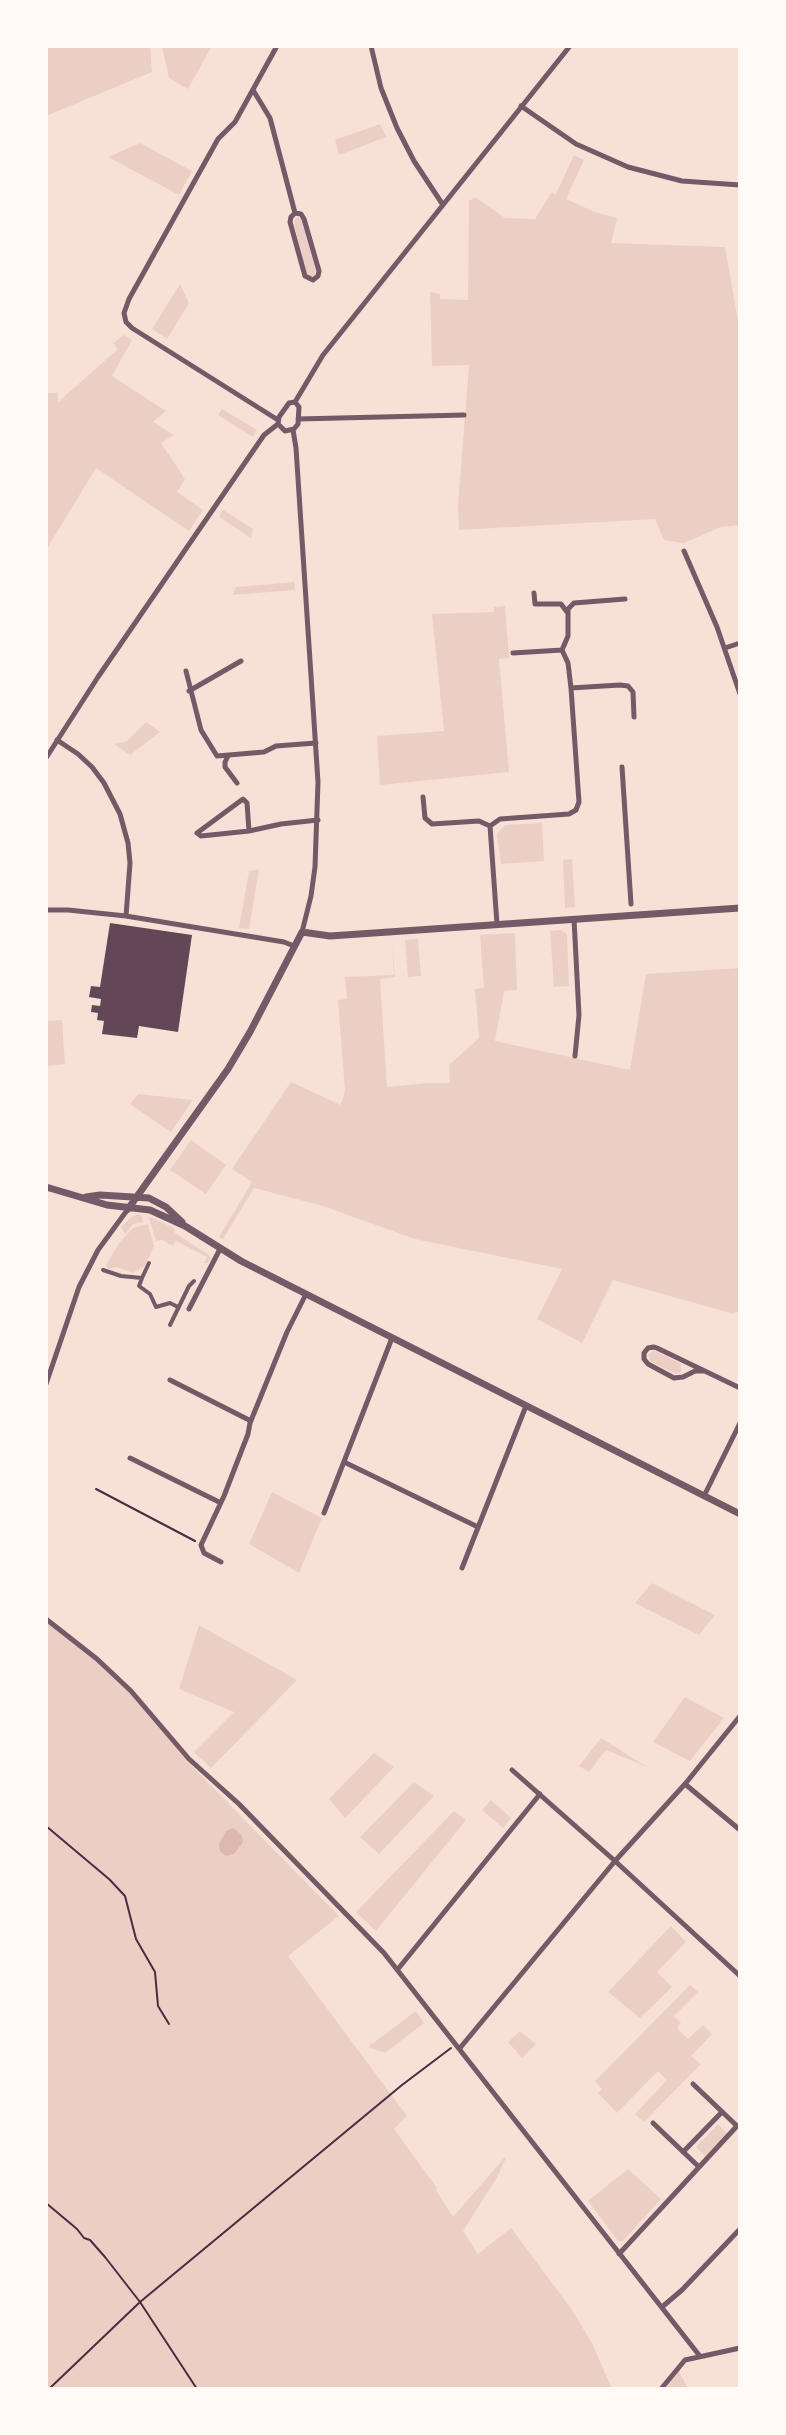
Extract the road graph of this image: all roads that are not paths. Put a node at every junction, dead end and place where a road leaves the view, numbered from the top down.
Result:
1 (278, 46) edge
2 (372, 46) edge
3 (570, 46) edge
4 (253, 90) junction
5 (521, 106) junction
6 (740, 185) edge
7 (443, 205) junction
8 (295, 213) junction
9 (295, 402) junction
10 (464, 414) dead end
11 (298, 419) junction
12 (278, 422) junction
13 (293, 430) junction
14 (684, 551) dead end
15 (534, 593) dead end
16 (625, 599) dead end
17 (567, 612) junction
18 (740, 643) edge
19 (725, 648) junction
20 (562, 650) junction
21 (512, 653) dead end
22 (241, 661) dead end
23 (186, 671) dead end
24 (571, 688) junction
25 (189, 691) junction
26 (740, 694) edge
27 (634, 718) dead end
28 (57, 740) junction
29 (316, 743) junction
30 (228, 756) junction
31 (46, 758) edge
32 (622, 767) dead end
33 (237, 783) dead end
34 (423, 798) dead end
35 (318, 820) junction
36 (490, 826) junction
37 (249, 831) junction
38 (631, 904) dead end
39 (740, 908) edge
40 (46, 910) edge
41 (126, 916) junction
42 (574, 919) junction
43 (497, 924) junction
44 (302, 932) junction
45 (294, 946) junction
46 (575, 1056) dead end
47 (46, 1187) edge
48 (138, 1197) junction
49 (86, 1198) junction
50 (128, 1209) junction
51 (185, 1226) junction
52 (220, 1249) junction
53 (149, 1263) dead end
54 (103, 1270) dead end
55 (142, 1278) junction
56 (194, 1281) dead end
57 (306, 1294) junction
58 (178, 1307) junction
59 (189, 1309) dead end
60 (170, 1325) dead end
61 (392, 1338) junction
62 (705, 1372) junction
63 (170, 1380) dead end
64 (46, 1384) edge
65 (740, 1388) edge
66 (526, 1406) junction
67 (251, 1421) junction
68 (740, 1423) edge
69 (130, 1458) dead end
70 (344, 1462) junction
71 (704, 1496) junction
72 (219, 1502) junction
73 (324, 1514) dead end
74 (740, 1514) edge
75 (478, 1527) junction
76 (221, 1562) dead end
77 (462, 1568) dead end
78 (46, 1619) edge
79 (740, 1716) edge
80 (512, 1770) dead end
81 (686, 1784) junction
82 (540, 1794) junction
83 (740, 1830) edge
84 (615, 1861) junction
85 (398, 1970) junction
86 (740, 1976) edge
87 (459, 2046) junction
88 (692, 2084) dead end
89 (722, 2112) junction
90 (653, 2123) dead end
91 (683, 2152) junction
92 (699, 2167) junction
93 (740, 2229) edge
94 (619, 2254) junction
95 (662, 2307) junction
96 (740, 2348) edge
97 (699, 2355) junction
98 (661, 2389) edge

1 - 4 street
2 - 7 street
3 - 5 street
4 - 8 street
4 - 12 street
5 - 6 street
5 - 7 street
7 - 9 street
8 - 8 street
9 - 11 street
9 - 12 street
10 - 11 street
11 - 13 street
12 - 13 street
12 - 28 street
13 - 29 street
14 - 19 street
15 - 17 street
16 - 17 street
17 - 20 street
18 - 19 street
19 - 26 street
20 - 21 street
20 - 24 street
22 - 25 street
23 - 25 street
24 - 27 street
24 - 36 street
25 - 30 street
28 - 31 street
28 - 41 street
29 - 30 street
29 - 35 street
30 - 33 street
32 - 38 street
34 - 36 street
35 - 37 street
35 - 44 street
36 - 43 street
37 - 37 street
39 - 42 street
40 - 41 street
41 - 45 street
42 - 43 street
42 - 46 street
43 - 44 street
44 - 45 street
45 - 48 street
47 - 49 street
48 - 49 street
48 - 50 street
48 - 51 street
49 - 50 street
50 - 51 street
50 - 64 street
51 - 52 street
52 - 57 street
52 - 59 street
53 - 55 street
54 - 55 street
55 - 58 street
56 - 58 street
57 - 61 street
57 - 67 street
58 - 60 street
61 - 66 street
61 - 70 street
62 - 62 street
62 - 65 street
63 - 67 street
66 - 71 street
66 - 75 street
67 - 72 street
68 - 71 street
69 - 72 street
70 - 73 street
70 - 75 street
71 - 74 street
72 - 76 street
75 - 77 street
78 - 85 street
79 - 81 street
80 - 82 street
81 - 83 street
81 - 84 street
82 - 84 street
82 - 85 street
84 - 86 street
84 - 87 street
85 - 87 street
87 - 94 street
88 - 89 street
89 - 91 street
89 - 92 street
90 - 91 street
91 - 92 street
92 - 94 street
93 - 95 street
94 - 95 street
95 - 97 street
96 - 97 street
97 - 98 street

